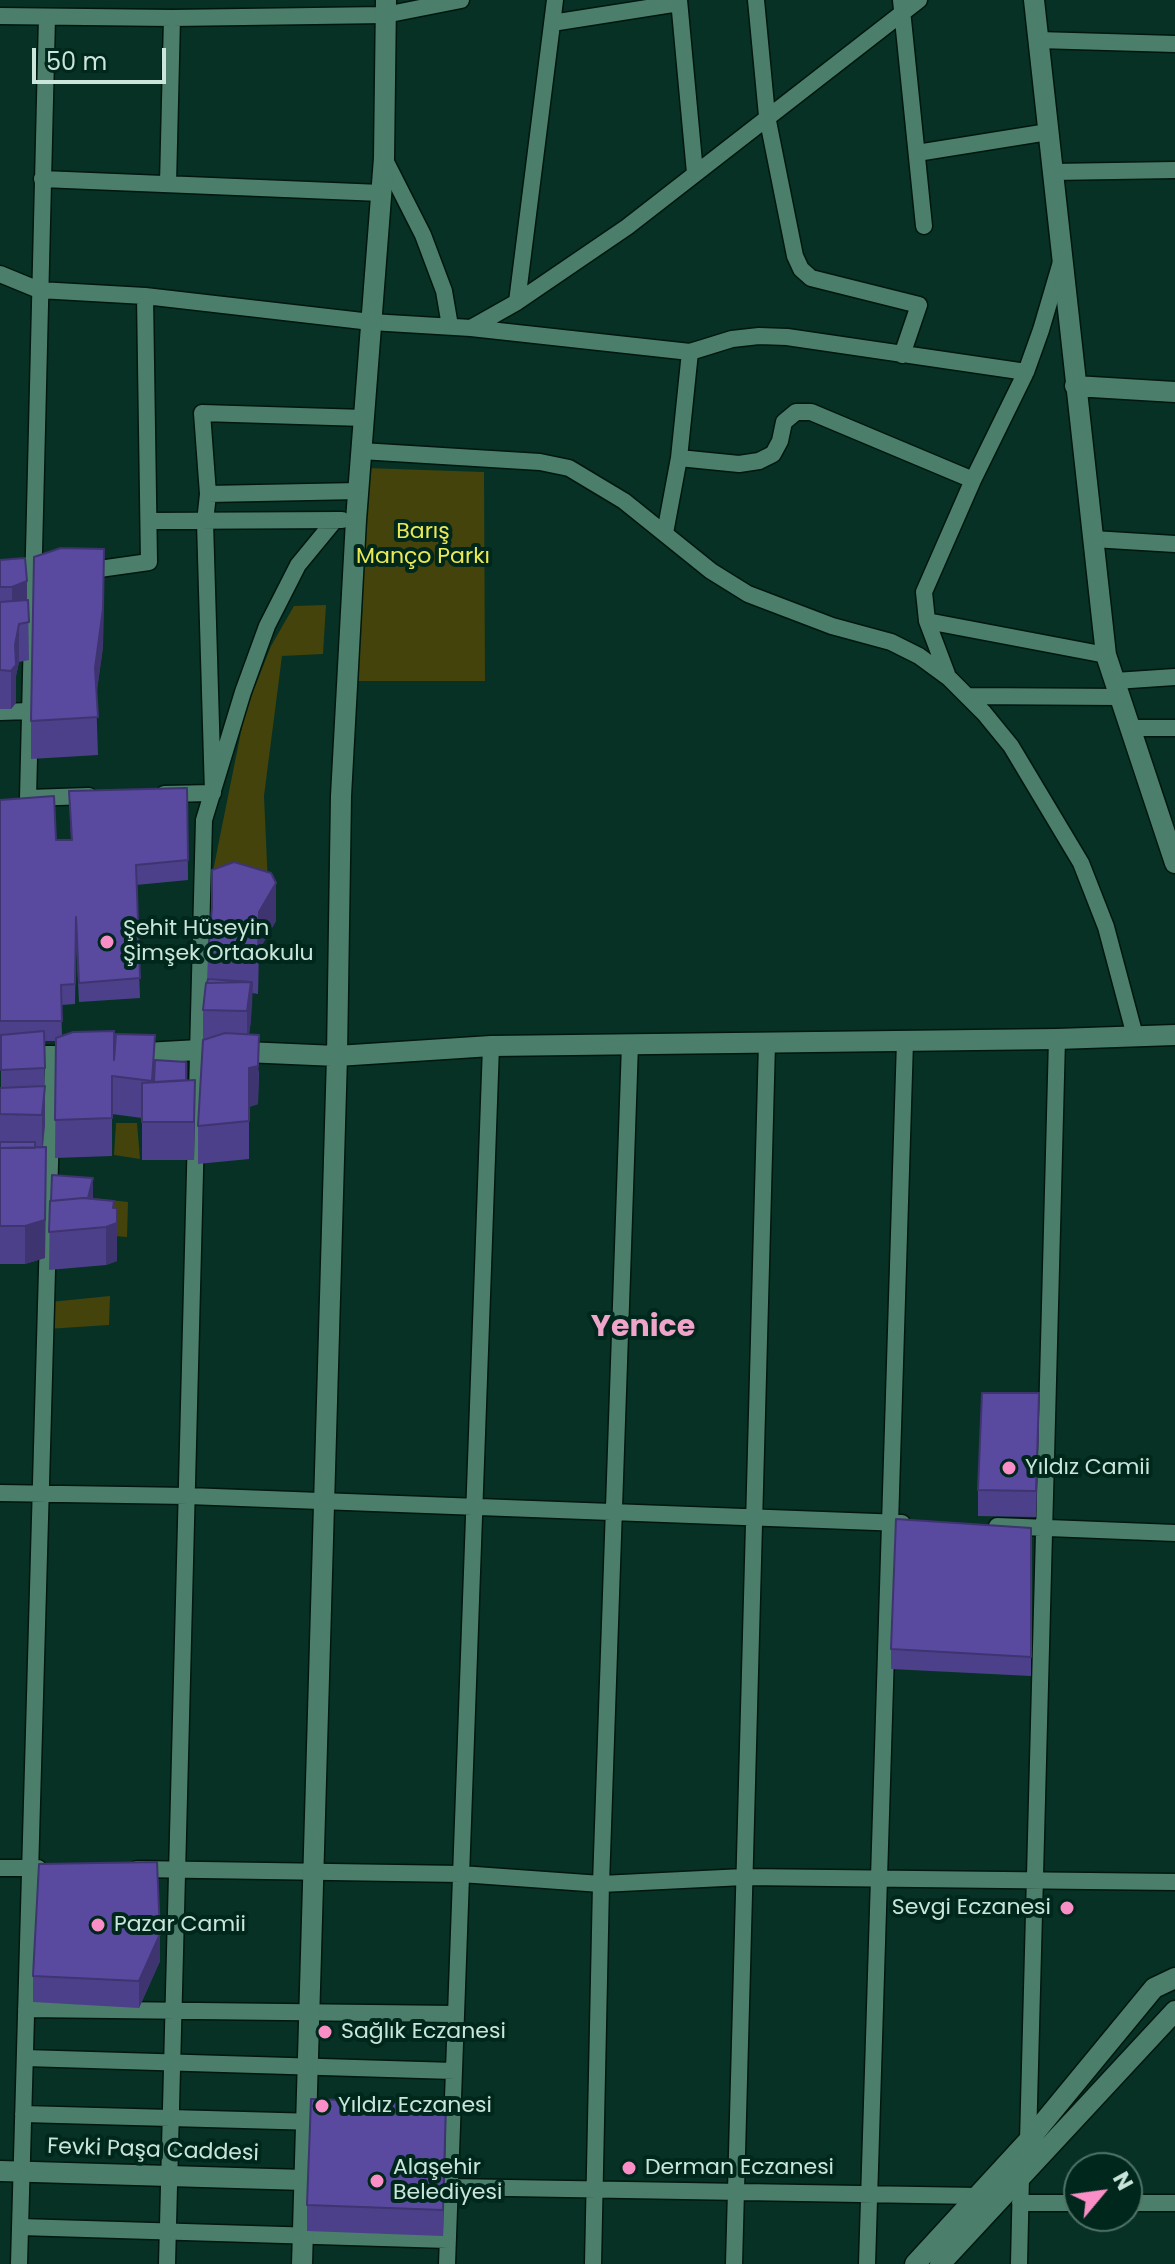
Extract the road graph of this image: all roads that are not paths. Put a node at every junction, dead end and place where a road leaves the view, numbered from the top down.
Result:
1 (149, 0) edge
2 (461, 0) edge
3 (555, 0) edge
4 (756, 0) edge
5 (919, 0) edge
6 (1034, 0) edge
7 (679, 1) edge
8 (386, 7) edge
9 (902, 7) edge
10 (0, 16) edge
11 (47, 17) junction
12 (149, 18) junction
13 (172, 18) junction
14 (552, 23) junction
15 (1038, 40) junction
16 (1175, 44) edge
17 (767, 116) junction
18 (1048, 132) junction
19 (917, 153) junction
20 (384, 158) junction
21 (1175, 170) edge
22 (1052, 172) junction
23 (695, 173) junction
24 (42, 179) junction
25 (168, 184) junction
26 (381, 193) junction
27 (924, 226) dead end
28 (1061, 260) junction
29 (0, 274) edge
30 (39, 290) junction
31 (145, 296) junction
32 (517, 302) junction
33 (371, 322) junction
34 (450, 326) junction
35 (471, 328) junction
36 (690, 352) junction
37 (902, 355) junction
38 (1026, 372) junction
39 (1075, 386) junction
40 (1175, 392) edge
41 (364, 418) junction
42 (361, 451) junction
43 (679, 458) junction
44 (973, 480) junction
45 (359, 491) junction
46 (208, 494) junction
47 (346, 520) junction
48 (149, 521) junction
49 (205, 522) junction
50 (665, 533) junction
51 (1093, 539) junction
52 (1175, 544) edge
53 (40, 577) junction
54 (927, 621) junction
55 (1106, 655) junction
56 (1175, 677) edge
57 (949, 678) junction
58 (1117, 689) junction
59 (967, 696) junction
60 (30, 711) junction
61 (0, 712) edge
62 (1129, 728) junction
63 (1175, 728) edge
64 (213, 793) junction
65 (151, 795) edge
66 (105, 796) edge
67 (1175, 863) edge
68 (1175, 1035) edge
69 (1135, 1036) junction
70 (1057, 1039) junction
71 (905, 1041) junction
72 (767, 1043) junction
73 (630, 1044) junction
74 (491, 1046) junction
75 (199, 1050) junction
76 (0, 1056) edge
77 (337, 1056) junction
78 (53, 1057) junction
79 (0, 1493) edge
80 (39, 1494) junction
81 (188, 1496) junction
82 (324, 1501) junction
83 (474, 1507) junction
84 (616, 1512) junction
85 (754, 1517) junction
86 (891, 1522) junction
87 (922, 1523) edge
88 (983, 1526) edge
89 (1045, 1528) junction
90 (1175, 1533) edge
91 (0, 1868) edge
92 (29, 1868) junction
93 (59, 1868) edge
94 (118, 1869) edge
95 (177, 1870) junction
96 (313, 1872) junction
97 (461, 1874) junction
98 (744, 1877) junction
99 (881, 1879) junction
100 (1036, 1881) junction
101 (1175, 1882) edge
102 (601, 1884) junction
103 (1175, 1978) edge
104 (26, 2009) junction
105 (174, 2011) junction
106 (1175, 2011) edge
107 (309, 2012) junction
108 (456, 2014) junction
109 (25, 2058) junction
110 (172, 2062) junction
111 (307, 2067) junction
112 (454, 2071) junction
113 (23, 2114) junction
114 (171, 2118) junction
115 (306, 2122) junction
116 (335, 2123) edge
117 (1028, 2141) junction
118 (0, 2171) edge
119 (22, 2171) junction
120 (169, 2176) junction
121 (1021, 2176) junction
122 (304, 2180) junction
123 (450, 2187) junction
124 (595, 2190) junction
125 (735, 2192) junction
126 (869, 2194) junction
127 (977, 2196) junction
128 (1020, 2203) junction
129 (1063, 2203) edge
130 (1143, 2203) edge
131 (1175, 2203) edge
132 (20, 2227) junction
133 (167, 2232) junction
134 (303, 2235) junction
135 (448, 2240) junction
136 (19, 2264) edge
137 (167, 2264) edge
138 (302, 2264) edge
139 (447, 2264) edge
140 (593, 2264) edge
141 (734, 2264) edge
142 (867, 2264) edge
143 (915, 2264) edge
144 (940, 2264) edge
145 (1019, 2264) edge

1 - 12 street
2 - 8 street
3 - 14 street
4 - 17 street
5 - 9 street
6 - 15 street
7 - 14 street
7 - 23 street
8 - 13 street
8 - 20 street
9 - 17 street
9 - 19 street
10 - 11 street
11 - 12 street
11 - 24 street
12 - 13 street
13 - 25 street
14 - 32 street
15 - 16 street
15 - 18 street
17 - 23 street
17 - 37 street
18 - 19 street
18 - 22 street
19 - 27 street
20 - 26 street
20 - 34 street
21 - 22 street
22 - 28 street
23 - 32 street
24 - 25 street
24 - 30 street
25 - 26 street
26 - 33 street
28 - 38 street
28 - 39 street
29 - 30 street
30 - 31 street
30 - 53 street
31 - 33 street
31 - 48 street
32 - 35 street
33 - 34 street
33 - 41 street
34 - 35 street
35 - 36 street
36 - 37 street
36 - 43 street
37 - 38 street
38 - 44 street
39 - 40 street
39 - 51 street
41 - 42 street
41 - 46 street
42 - 45 street
42 - 50 street
43 - 44 street
43 - 50 street
44 - 54 street
45 - 46 street
45 - 47 street
46 - 49 street
47 - 49 street
47 - 64 street
47 - 77 street
48 - 49 street
48 - 53 street
49 - 64 street
50 - 57 street
51 - 52 street
51 - 55 street
53 - 60 street
54 - 55 street
54 - 57 street
55 - 58 street
56 - 58 street
57 - 59 street
58 - 59 street
58 - 62 street
59 - 69 street
60 - 61 street
60 - 66 street
62 - 63 street
62 - 67 street
64 - 65 street
64 - 75 street
68 - 69 street
69 - 70 street
70 - 71 street
70 - 89 street
71 - 72 street
71 - 86 street
72 - 73 street
72 - 85 street
73 - 74 street
73 - 84 street
74 - 77 street
74 - 83 street
75 - 77 street
75 - 78 street
75 - 81 street
76 - 78 street
77 - 82 street
78 - 80 street
79 - 80 street
80 - 81 street
80 - 92 street
81 - 82 street
81 - 95 street
82 - 83 street
82 - 96 street
83 - 84 street
83 - 97 street
84 - 85 street
84 - 102 street
85 - 86 street
85 - 98 street
86 - 87 street
86 - 99 street
88 - 89 street
89 - 90 street
89 - 100 street
91 - 92 street
92 - 93 street
92 - 104 street
94 - 95 street
95 - 96 street
95 - 105 street
96 - 97 street
96 - 107 street
97 - 102 street
97 - 108 street
98 - 99 street
98 - 102 street
98 - 125 street
99 - 100 street
99 - 126 street
100 - 101 street
100 - 117 street
102 - 124 street
103 - 117 street
104 - 105 street
104 - 109 street
105 - 107 street
105 - 110 street
106 - 121 street
107 - 108 street
107 - 111 street
108 - 112 street
109 - 110 street
109 - 113 street
110 - 111 street
110 - 114 street
111 - 112 street
111 - 115 street
112 - 123 street
113 - 114 street
113 - 119 street
114 - 115 street
114 - 120 street
115 - 116 street
115 - 122 street
117 - 127 street
118 - 119 street, Fevki Paşa Caddesi
119 - 120 street, Fevki Paşa Caddesi
119 - 132 street
120 - 122 street, Fevki Paşa Caddesi
120 - 133 street
121 - 128 street
121 - 144 street
122 - 134 street
123 - 124 street
123 - 135 street
124 - 125 street
124 - 140 street
125 - 126 street
125 - 141 street
126 - 127 street
126 - 142 street
127 - 143 street
128 - 129 street
128 - 145 street
130 - 131 street
132 - 133 street
132 - 136 street
133 - 134 street
133 - 137 street
134 - 135 street
134 - 138 street
135 - 139 street

